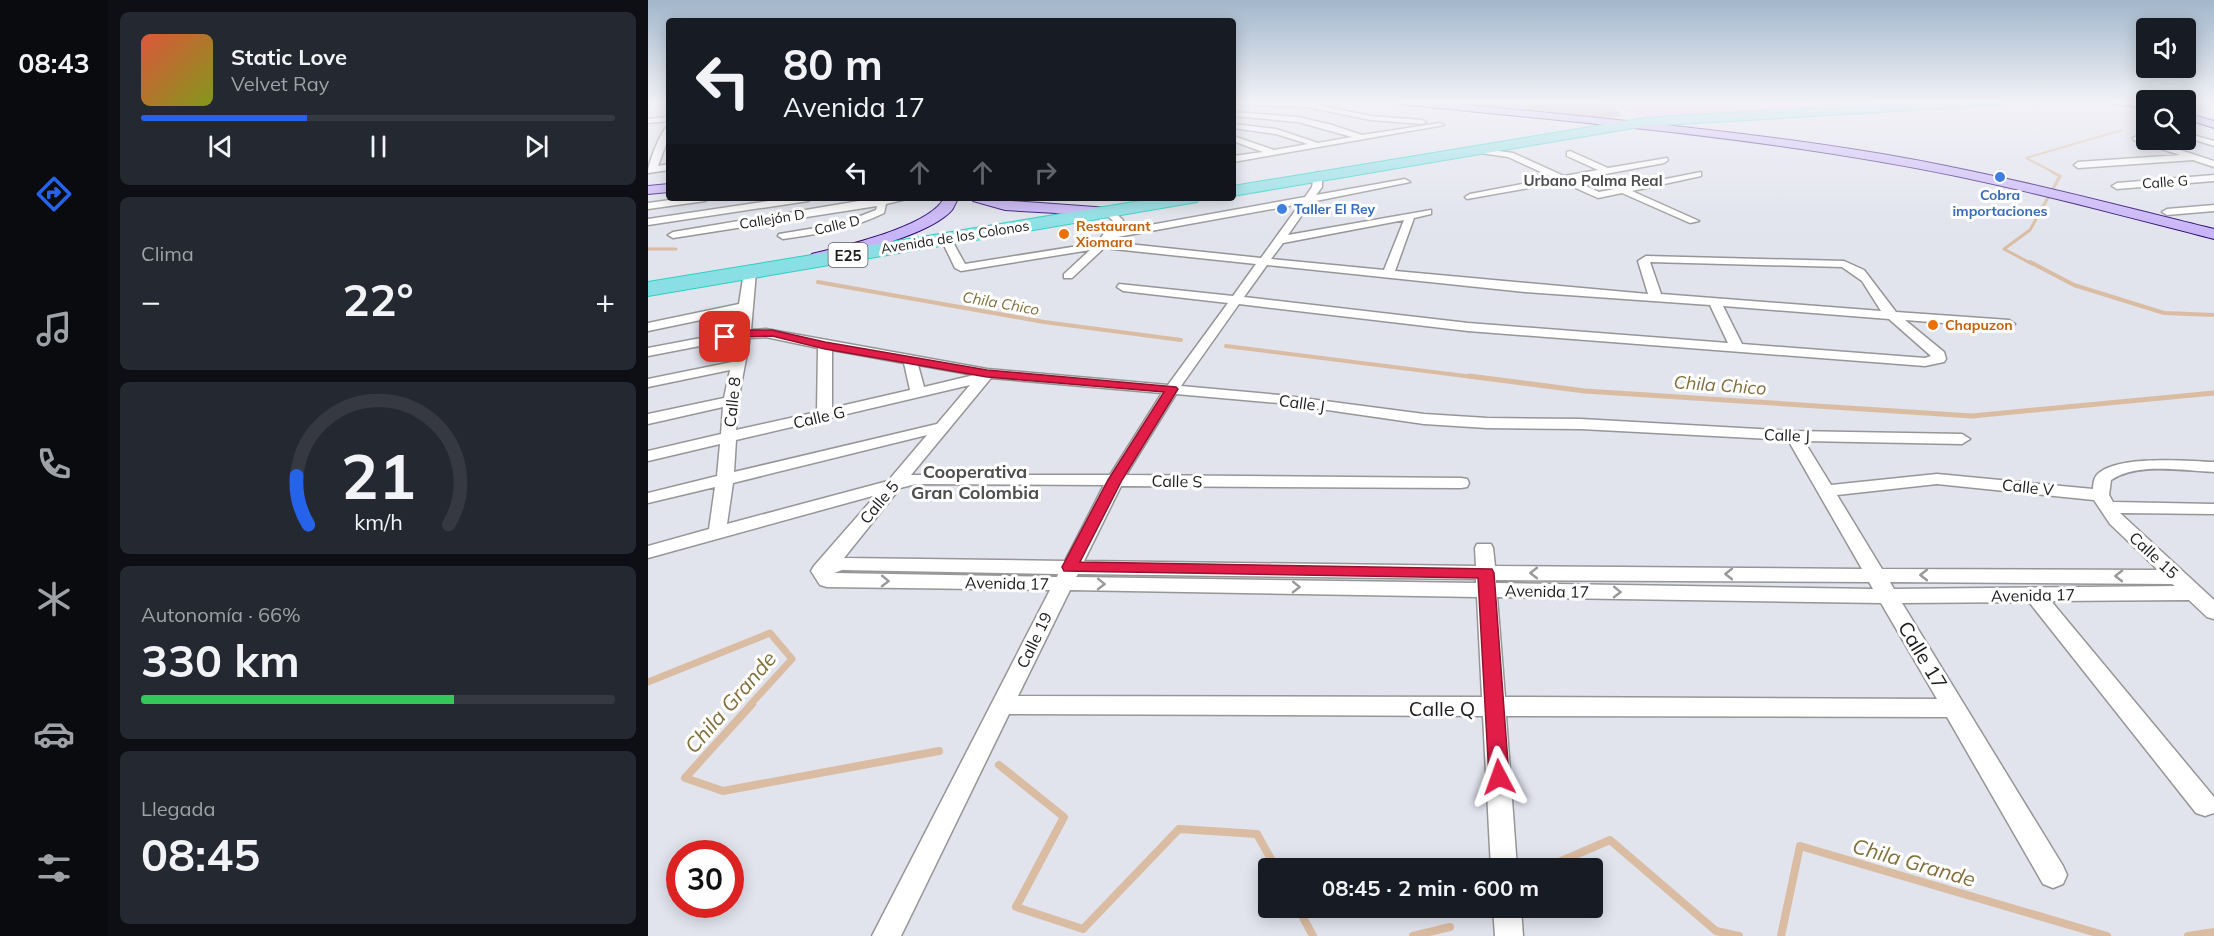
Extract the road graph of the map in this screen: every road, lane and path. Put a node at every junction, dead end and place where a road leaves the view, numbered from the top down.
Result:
1 (1252, 145) edge
2 (1324, 145) edge
3 (1534, 145) edge
4 (1787, 145) edge
5 (664, 146) edge
6 (1317, 146) joint
7 (648, 148) edge
8 (1509, 150) junction
9 (2173, 150) edge
10 (1273, 152) junction
11 (1570, 154) dead end
12 (2194, 157) junction
13 (652, 158) edge
14 (1236, 158) edge
15 (1664, 160) dead end
16 (2214, 164) edge
17 (2078, 165) dead end
18 (666, 167) edge
19 (651, 169) edge
20 (1607, 171) junction
21 (1698, 174) dead end
22 (1318, 176) junction
23 (2214, 178) edge
24 (1560, 179) junction
25 (1405, 182) dead end
26 (666, 183) edge
27 (648, 185) edge
28 (2117, 186) dead end
29 (666, 188) edge
30 (648, 190) edge
31 (1236, 190) edge
32 (1623, 190) junction
33 (1470, 197) dead end
34 (1308, 199) junction
35 (684, 201) edge
36 (766, 201) edge
37 (876, 201) edge
38 (882, 201) edge
39 (951, 201) edge
40 (988, 201) edge
41 (1173, 201) edge
42 (738, 203) edge
43 (648, 206) edge
44 (2214, 208) edge
45 (1109, 212) junction
46 (1428, 212) dead end
47 (2167, 212) dead end
48 (1410, 216) junction
49 (772, 219) junction
50 (1694, 221) dead end
51 (648, 222) edge
52 (734, 225) junction
53 (768, 233) dead end
54 (2214, 234) edge
55 (673, 235) dead end
56 (783, 236) dead end
57 (946, 239) junction
58 (1107, 240) junction
59 (1279, 240) junction
60 (1265, 261) junction
61 (750, 272) junction
62 (1388, 275) junction
63 (1068, 276) dead end
64 (1123, 287) dead end
65 (648, 289) edge
66 (1656, 299) junction
67 (1237, 300) junction
68 (1715, 303) junction
69 (745, 307) junction
70 (1890, 314) junction
71 (2009, 324) dead end
72 (648, 327) edge
73 (744, 334) junction
74 (825, 345) junction
75 (1738, 349) junction
76 (648, 352) edge
77 (910, 360) junction
78 (736, 365) junction
79 (986, 375) junction
80 (648, 383) edge
81 (1172, 389) junction
82 (918, 394) junction
83 (731, 401) junction
84 (825, 416) junction
85 (648, 419) edge
86 (942, 427) junction
87 (1793, 436) junction
88 (729, 437) junction
89 (1962, 439) dead end
90 (648, 456) edge
91 (2214, 467) edge
92 (725, 479) junction
93 (1115, 480) junction
94 (894, 483) junction
95 (1461, 483) dead end
96 (1826, 491) junction
97 (648, 498) edge
98 (2103, 501) junction
99 (2214, 509) edge
100 (717, 534) junction
101 (1484, 548) dead end
102 (648, 552) edge
103 (1874, 574) junction
104 (1066, 575) junction
105 (824, 576) junction
106 (2178, 577) junction
107 (1487, 581) junction
108 (2195, 593) junction
109 (2035, 595) junction
110 (1888, 596) junction
111 (2214, 612) edge
112 (1002, 705) junction
113 (1954, 708) junction
114 (1494, 709) junction
115 (2205, 805) dead end
116 (1503, 858) edge
117 (2053, 875) dead end
118 (1508, 918) edge
119 (886, 936) edge
120 (1509, 936) edge

1 - 10 street
2 - 6 street
3 - 8 highway
4 - 54 main road
5 - 7 street
5 - 13 street
6 - 10 street
8 - 22 highway
8 - 24 street
9 - 12 street
10 - 14 street
11 - 20 street
12 - 16 street
12 - 17 street
13 - 19 street
15 - 20 street
18 - 19 street
20 - 24 street
21 - 32 street
22 - 31 highway
22 - 34 street, Calle 19
23 - 28 street, Calle G
24 - 32 street
24 - 33 street
25 - 34 street
26 - 27 main road
29 - 30 main road
32 - 50 street
34 - 58 street
34 - 59 street, Calle 19
35 - 43 street
36 - 42 street
37 - 49 street, Callejón D
38 - 56 street, Calle D
39 - 61 main road
40 - 45 main road
41 - 45 highway, Avenida de los Colonos / E25
42 - 51 street
42 - 52 street
44 - 47 street
45 - 57 highway, Avenida de los Colonos / E25
45 - 58 street
46 - 48 street
48 - 59 street
48 - 62 street
49 - 52 street, Callejón D
49 - 53 street
52 - 55 street, Callejón D
57 - 58 street
57 - 61 highway, Avenida de los Colonos / E25
58 - 60 street
58 - 63 street
59 - 60 street, Calle 19
60 - 62 street
60 - 67 street, Calle 19
61 - 65 highway, Avenida de los Colonos / E25
61 - 69 street, Calle 8
62 - 66 street
64 - 67 street
66 - 68 street
66 - 70 street
67 - 75 street
67 - 81 street, Calle 19
68 - 70 street
68 - 75 street
69 - 72 street
69 - 73 street, Calle 8
70 - 71 street
70 - 75 street
73 - 74 street, Calle J
73 - 76 street, Calle J
73 - 78 street, Calle 8
74 - 77 street, Calle J
74 - 84 street
77 - 79 street, Calle J
77 - 82 street
78 - 80 street
78 - 83 street, Calle 8
79 - 81 street, Calle J
79 - 82 street, Calle G
79 - 86 street, Calle 5
81 - 87 street, Calle J
81 - 93 street, Calle 19
82 - 84 street, Calle G
83 - 85 street
83 - 88 street, Calle 8
84 - 88 street, Calle G
86 - 92 street
86 - 94 street, Calle 5
87 - 89 street, Calle J
87 - 96 street, Calle 17
88 - 90 street, Calle G
88 - 92 street, Calle 8
91 - 98 street
92 - 97 street
92 - 100 street, Calle 8
93 - 94 street, Calle S
93 - 95 street, Calle S
93 - 104 street, Calle 19
94 - 100 street, Calle S
94 - 105 street, Calle 5
96 - 98 street, Calle V
96 - 103 street, Calle 17
98 - 99 street, Calle V
98 - 106 street, Calle 15
100 - 102 street, Calle S
101 - 107 street
106 -> 103 street, Avenida 17
103 -> 107 street, Avenida 17
103 - 110 street, Calle 17
105 -> 104 street, Avenida 17
104 - 105 street, Avenida 17
104 - 107 street, Avenida 17
104 - 112 street, Calle 19
106 - 108 street, Calle 15
107 -> 110 street, Avenida 17
107 - 114 street
108 - 109 street, Avenida 17
108 - 111 street, Calle 15
109 - 110 street, Avenida 17
109 - 115 street
110 - 113 street, Calle 17
112 - 114 street, Calle Q
112 - 119 street, Calle 19
113 - 114 street, Calle Q
113 - 117 street, Calle 17
114 - 116 street
118 - 120 street

